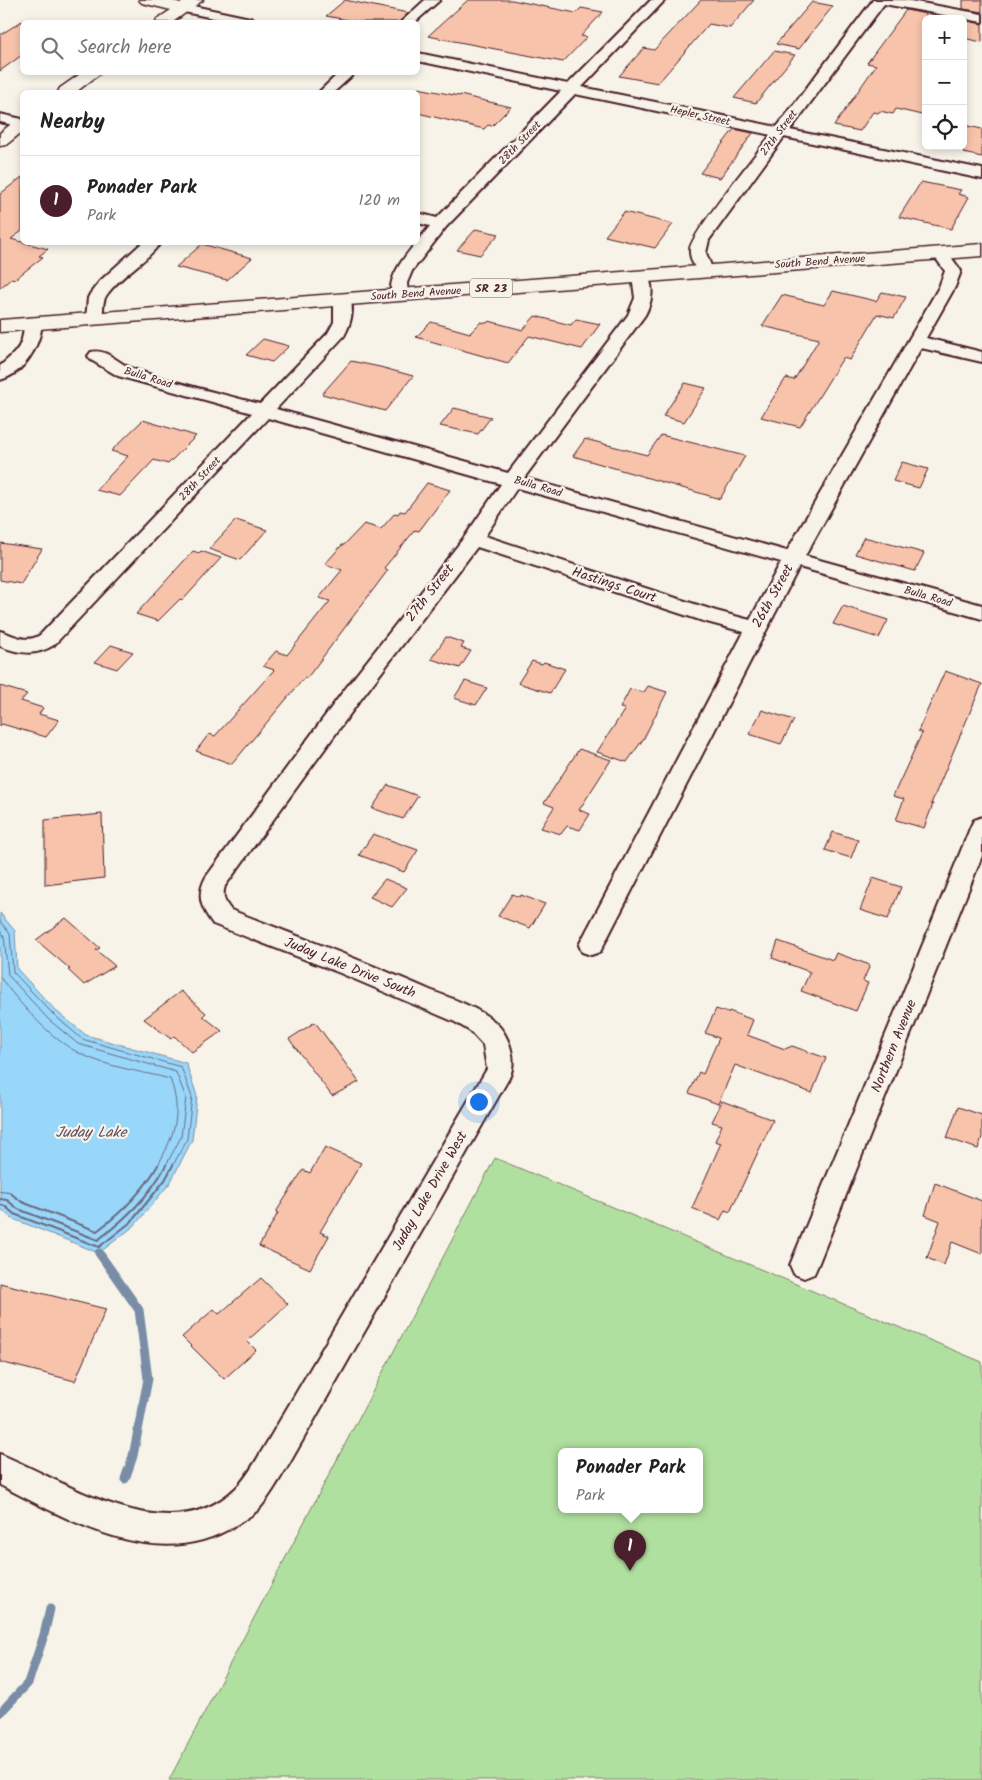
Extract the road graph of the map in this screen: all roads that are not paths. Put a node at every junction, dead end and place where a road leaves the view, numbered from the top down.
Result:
1 (147, 0) edge
2 (433, 0) edge
3 (658, 0) edge
4 (882, 0) edge
5 (189, 4) edge
6 (982, 18) edge
7 (166, 20) edge
8 (243, 20) edge
9 (409, 20) edge
10 (420, 57) edge
11 (90, 75) edge
12 (346, 75) edge
13 (571, 89) junction
14 (69, 90) edge
15 (328, 90) edge
16 (0, 118) edge
17 (20, 123) edge
18 (20, 125) edge
19 (779, 132) junction
20 (0, 140) edge
21 (982, 174) edge
22 (420, 219) edge
23 (440, 224) junction
24 (150, 245) edge
25 (982, 250) edge
26 (940, 253) junction
27 (705, 271) junction
28 (640, 276) junction
29 (400, 295) junction
30 (342, 299) junction
31 (94, 318) junction
32 (33, 323) junction
33 (0, 326) edge
34 (916, 341) junction
35 (97, 356) dead end
36 (982, 357) edge
37 (0, 375) edge
38 (263, 412) junction
39 (513, 480) junction
40 (473, 539) junction
41 (793, 560) junction
42 (982, 612) edge
43 (756, 628) junction
44 (0, 638) edge
45 (982, 826) edge
46 (214, 908) joint
47 (591, 945) dead end
48 (486, 1030) joint
49 (804, 1266) dead end
50 (0, 1469) edge

1 - 5 main road
2 - 9 street
3 - 13 street, 28th Street
4 - 6 street
4 - 19 street, 27th Street
5 - 7 main road
5 - 8 street
10 - 13 street, Hepler Street
11 - 14 main road
12 - 15 street
13 - 19 street, Hepler Street
13 - 23 street, 28th Street
16 - 17 street
18 - 20 main road
19 - 21 street, Hepler Street
19 - 27 street, 27th Street
22 - 23 street
23 - 29 street, 28th Street
24 - 31 street
25 - 26 main road, South Bend Avenue / SR 23
26 - 27 main road, South Bend Avenue / SR 23
26 - 34 street, 26th Street
27 - 28 main road, South Bend Avenue / SR 23
28 - 29 main road, South Bend Avenue / SR 23
28 - 39 street, 27th Street
29 - 30 main road, South Bend Avenue / SR 23
30 - 31 main road, South Bend Avenue / SR 23
30 - 38 street, 28th Street
31 - 32 main road, South Bend Avenue / SR 23
32 - 33 main road, South Bend Avenue / SR 23
32 - 37 street
34 - 36 street
34 - 41 street, 26th Street
35 - 38 street, Bulla Road
38 - 39 street, Bulla Road
38 - 44 street, 28th Street
39 - 40 street, 27th Street
39 - 41 street, Bulla Road
40 - 43 street, Hastings Court
40 - 46 street, 27th Street
41 - 42 street, Bulla Road
41 - 43 street, 26th Street
43 - 47 street, 26th Street
45 - 49 street, Northern Avenue
46 - 48 street, Juday Lake Drive South
48 - 50 street, Juday Lake Drive West

